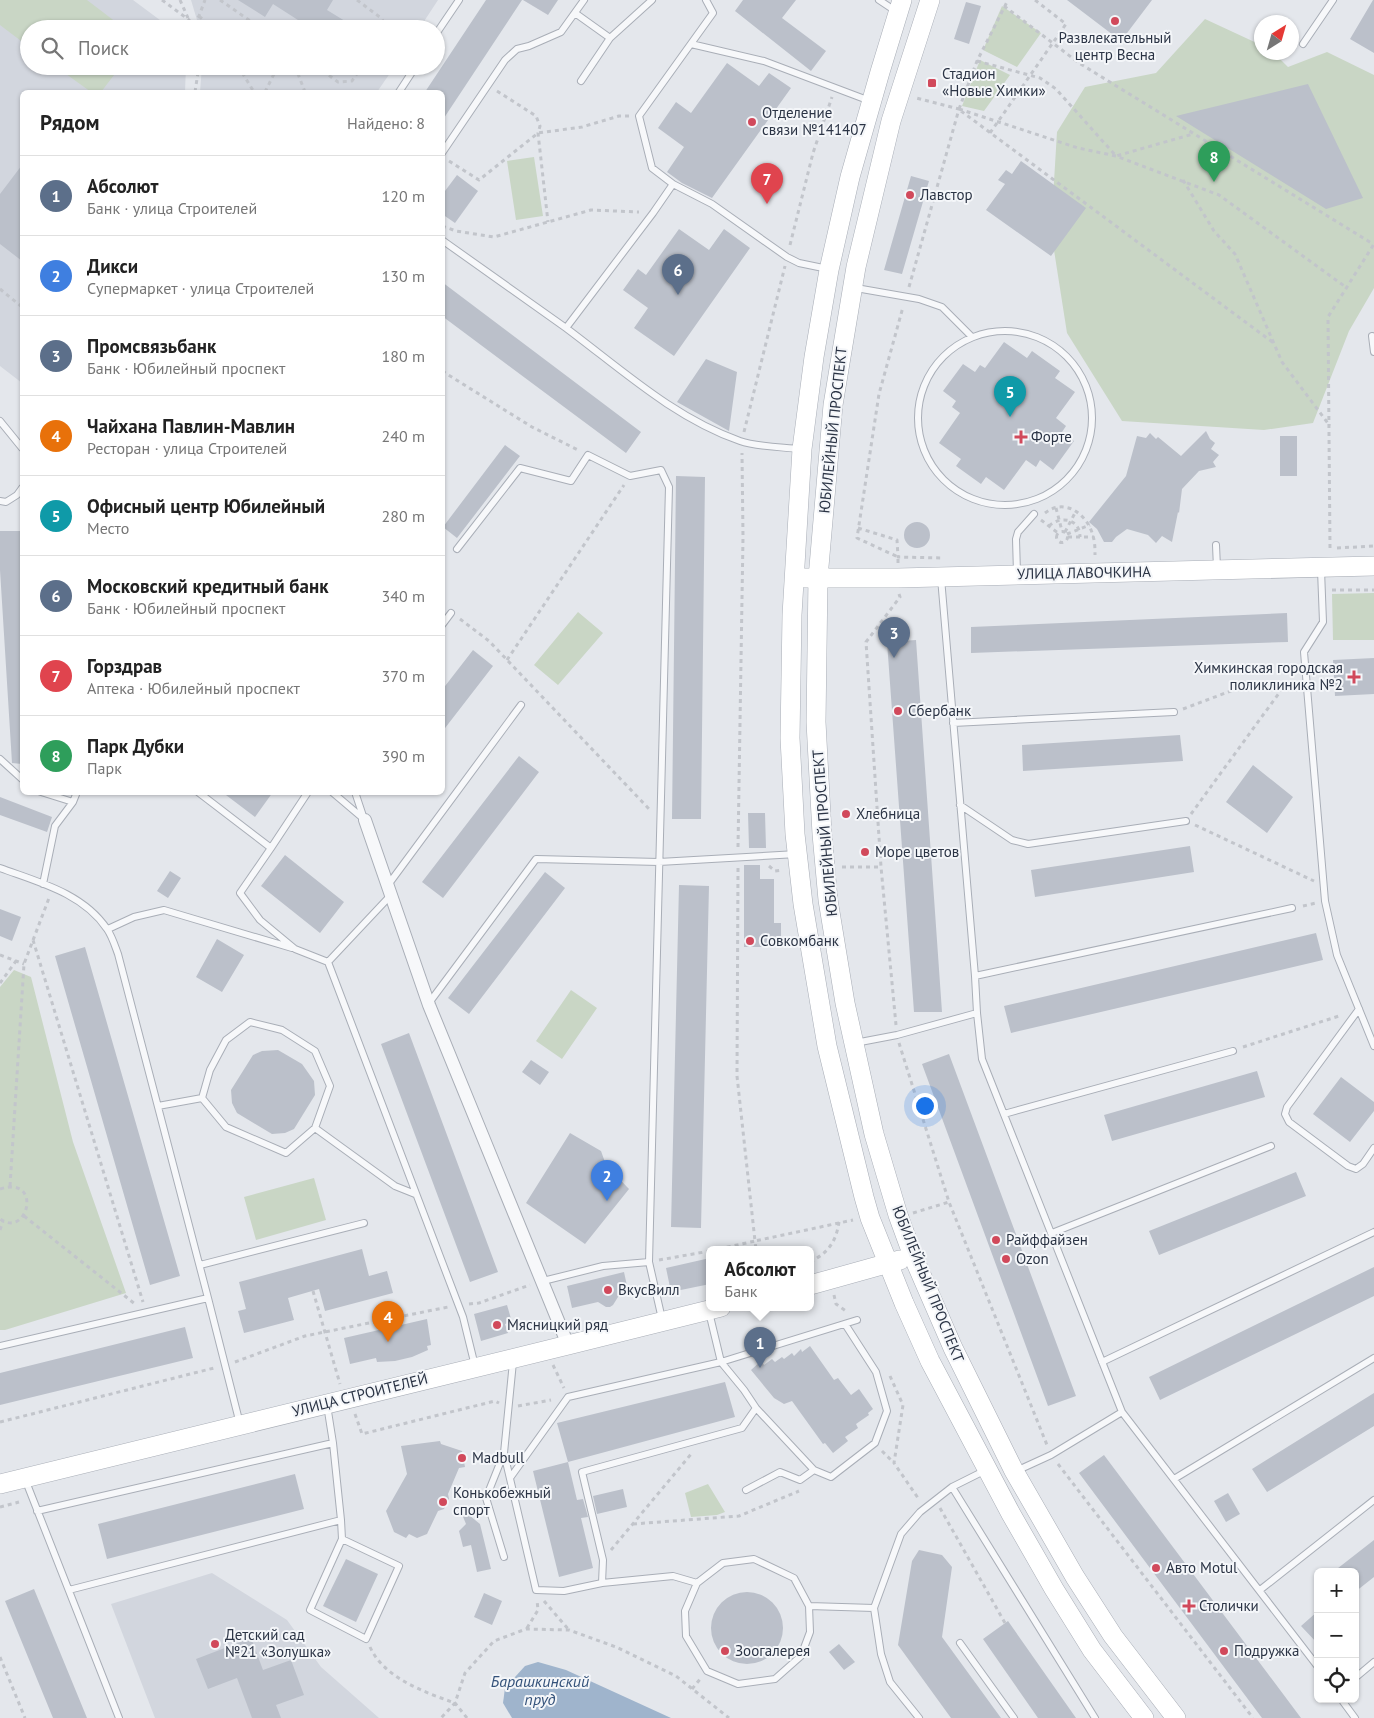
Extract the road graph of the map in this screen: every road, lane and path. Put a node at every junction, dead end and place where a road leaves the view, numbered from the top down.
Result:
1 (162, 0) edge
2 (180, 0) edge
3 (205, 0) edge
4 (220, 0) edge
5 (357, 0) edge
6 (459, 0) edge
7 (584, 0) edge
8 (652, 0) edge
9 (706, 0) edge
10 (879, 0) edge
11 (930, 0) edge
12 (1008, 0) edge
13 (1035, 0) edge
14 (1333, 0) edge
15 (900, 6) edge
16 (1004, 6) junction
17 (575, 13) junction
18 (199, 16) junction
19 (189, 20) joint
20 (196, 20) edge
21 (203, 20) edge
22 (249, 20) edge
23 (382, 20) edge
24 (445, 20) edge
25 (610, 38) junction
26 (1052, 43) junction
27 (690, 44) junction
28 (1303, 44) dead end
29 (977, 61) junction
30 (197, 75) edge
31 (244, 75) edge
32 (274, 75) edge
33 (298, 75) edge
34 (328, 75) edge
35 (356, 75) edge
36 (410, 75) edge
37 (1030, 75) junction
38 (581, 80) dead end
39 (488, 85) junction
40 (195, 90) edge
41 (253, 90) edge
42 (267, 90) edge
43 (304, 90) edge
44 (400, 90) edge
45 (871, 102) junction
46 (959, 109) junction
47 (639, 116) junction
48 (998, 121) junction
49 (538, 133) junction
50 (990, 133) junction
51 (1194, 134) junction
52 (445, 150) edge
53 (1116, 156) junction
54 (445, 157) edge
55 (1183, 180) junction
56 (673, 184) junction
57 (653, 213) junction
58 (548, 222) junction
59 (445, 227) edge
60 (445, 242) edge
61 (1374, 244) edge
62 (829, 270) junction
63 (852, 287) junction
64 (1347, 288) junction
65 (0, 289) edge
66 (20, 305) edge
67 (566, 328) junction
68 (1372, 336) dead end
69 (972, 337) junction
70 (1274, 344) junction
71 (1374, 352) edge
72 (445, 373) edge
73 (0, 421) edge
74 (1330, 427) junction
75 (20, 446) edge
76 (802, 449) junction
77 (588, 455) junction
78 (630, 476) junction
79 (20, 495) edge
80 (0, 501) edge
81 (1056, 508) junction
82 (1076, 511) junction
83 (1034, 514) dead end
84 (1059, 520) junction
85 (1071, 521) junction
86 (1090, 525) junction
87 (1049, 526) junction
88 (858, 528) dead end
89 (1079, 529) junction
90 (1064, 534) junction
91 (1080, 537) junction
92 (1094, 537) junction
93 (1216, 545) dead end
94 (1330, 548) dead end
95 (457, 549) dead end
96 (1095, 556) dead end
97 (898, 558) dead end
98 (1374, 566) edge
99 (1321, 567) junction
100 (1218, 570) junction
101 (1017, 574) junction
102 (941, 576) junction
103 (794, 578) junction
104 (818, 578) junction
105 (1322, 590) junction
106 (1374, 590) edge
107 (451, 613) joint
108 (445, 621) edge
109 (507, 660) junction
110 (1282, 689) junction
111 (1307, 690) junction
112 (521, 705) dead end
113 (1174, 712) joint
114 (953, 723) junction
115 (0, 759) edge
116 (20, 777) edge
117 (51, 795) edge
118 (76, 795) edge
119 (202, 795) edge
120 (306, 795) edge
121 (336, 795) edge
122 (356, 795) edge
123 (73, 802) junction
124 (960, 805) junction
125 (365, 820) junction
126 (1186, 821) junction
127 (660, 822) junction
128 (271, 848) junction
129 (798, 854) junction
130 (659, 862) junction
131 (0, 868) edge
132 (43, 884) junction
133 (1324, 886) junction
134 (52, 888) junction
135 (389, 891) junction
136 (1325, 901) junction
137 (1292, 908) joint
138 (108, 929) junction
139 (33, 940) junction
140 (295, 949) junction
141 (0, 955) edge
142 (16, 961) junction
143 (328, 962) junction
144 (24, 964) junction
145 (975, 976) junction
146 (0, 983) edge
147 (428, 1005) junction
148 (1359, 1009) junction
149 (977, 1013) junction
150 (854, 1043) junction
151 (1374, 1046) edge
152 (1233, 1051) joint
153 (202, 1098) junction
154 (158, 1106) junction
155 (1004, 1114) junction
156 (316, 1128) junction
157 (1271, 1146) dead end
158 (1374, 1148) edge
159 (10, 1186) junction
160 (0, 1189) edge
161 (415, 1194) junction
162 (949, 1202) dead end
163 (24, 1216) junction
164 (1, 1220) edge
165 (839, 1222) dead end
166 (364, 1223) dead end
167 (0, 1230) edge
168 (1374, 1232) edge
169 (1052, 1233) junction
170 (734, 1246) edge
171 (756, 1246) edge
172 (706, 1252) edge
173 (913, 1256) junction
174 (814, 1260) edge
175 (649, 1262) junction
176 (889, 1264) junction
177 (200, 1265) junction
178 (542, 1281) junction
179 (830, 1281) junction
180 (814, 1285) edge
181 (313, 1291) dead end
182 (208, 1298) junction
183 (458, 1305) junction
184 (706, 1310) edge
185 (714, 1311) edge
186 (146, 1312) junction
187 (662, 1320) junction
188 (857, 1320) joint
189 (844, 1324) junction
190 (325, 1332) junction
191 (0, 1346) edge
192 (568, 1346) junction
193 (513, 1358) junction
194 (1374, 1358) edge
195 (720, 1362) junction
196 (1102, 1362) junction
197 (225, 1365) junction
198 (475, 1367) junction
199 (888, 1372) dead end
200 (340, 1385) dead end
201 (568, 1397) junction
202 (327, 1404) junction
203 (509, 1408) junction
204 (756, 1408) junction
205 (354, 1412) dead end
206 (1122, 1412) junction
207 (0, 1422) edge
208 (240, 1424) junction
209 (704, 1438) junction
210 (333, 1443) junction
211 (875, 1443) junction
212 (504, 1453) junction
213 (1051, 1455) junction
214 (894, 1463) junction
215 (987, 1469) junction
216 (814, 1470) junction
217 (1014, 1471) junction
218 (24, 1477) junction
219 (510, 1478) junction
220 (1174, 1479) junction
221 (0, 1484) edge
222 (952, 1487) junction
223 (806, 1488) dead end
224 (746, 1490) dead end
225 (936, 1500) junction
226 (1374, 1500) edge
227 (18, 1502) dead end
228 (0, 1507) edge
229 (37, 1511) junction
230 (341, 1520) junction
231 (633, 1524) junction
232 (342, 1539) junction
233 (504, 1557) dead end
234 (603, 1560) junction
235 (602, 1583) junction
236 (697, 1583) junction
237 (69, 1590) junction
238 (536, 1590) junction
239 (1260, 1590) junction
240 (809, 1606) junction
241 (874, 1608) junction
242 (1005, 1623) dead end
243 (526, 1628) junction
244 (569, 1630) junction
245 (366, 1639) junction
246 (960, 1643) dead end
247 (0, 1657) edge
248 (1314, 1662) edge
249 (1374, 1662) edge
250 (1359, 1675) edge
251 (454, 1703) junction
252 (1344, 1703) edge
253 (25, 1718) edge
254 (119, 1718) edge
255 (441, 1718) edge
256 (467, 1718) edge
257 (729, 1718) edge
258 (919, 1718) edge
259 (1014, 1718) edge
260 (1095, 1718) edge
261 (1144, 1718) edge
262 (1176, 1718) edge
263 (1253, 1718) edge
264 (1355, 1718) edge

1 - 19 path
2 - 19 path
3 - 18 path
4 - 22 path
5 - 23 path
6 - 24 lane
7 - 17 lane
8 - 25 lane
9 - 27 lane
10 - 15 lane
11 - 63 main road, ЮБИЛЕЙНЫЙ ПРОСПЕКТ
12 - 16 path
13 - 26 path
14 - 28 lane
15 - 45 main road, ЮБИЛЕЙНЫЙ ПРОСПЕКТ
16 - 26 path
16 - 29 path
17 - 25 lane
17 - 39 lane
18 - 20 path
18 - 21 path
25 - 38 lane
26 - 37 path
26 - 51 path
27 - 45 lane
27 - 47 lane
29 - 37 path
29 - 46 path
30 - 40 path
31 - 41 path
32 - 42 path
33 - 43 path
34 - 35 path
36 - 44 lane
37 - 48 path
37 - 53 path
39 - 49 path
39 - 52 lane
45 - 62 main road, ЮБИЛЕЙНЫЙ ПРОСПЕКТ
46 - 48 path
46 - 50 path
47 - 49 path
47 - 56 lane
48 - 50 path
48 - 53 path
49 - 54 path
49 - 58 path
50 - 70 path
51 - 53 path
51 - 61 path
53 - 55 path
55 - 64 path
55 - 70 path
56 - 57 lane
56 - 62 lane
57 - 58 path
57 - 67 lane
58 - 59 path
60 - 67 lane
61 - 64 path
62 - 76 main road, ЮБИЛЕЙНЫЙ ПРОСПЕКТ
63 - 69 lane
63 - 104 main road, ЮБИЛЕЙНЫЙ ПРОСПЕКТ
64 - 74 path
65 - 66 path
67 - 76 lane
68 - 71 lane
69 - 69 lane
70 - 74 path
72 - 77 path
73 - 75 lane
74 - 94 path
76 - 103 main road, ЮБИЛЕЙНЫЙ ПРОСПЕКТ
77 - 78 lane
77 - 95 lane
78 - 109 path
78 - 127 lane
79 - 80 lane
81 - 82 path
81 - 84 path
81 - 87 path
82 - 85 path
82 - 86 path
83 - 101 lane
84 - 85 path
84 - 87 path
84 - 90 path
85 - 89 path
85 - 90 path
86 - 89 path
86 - 92 path
87 - 90 path
88 - 97 path
89 - 90 path
89 - 91 path
90 - 91 path
91 - 92 path
92 - 96 path
93 - 100 lane
98 - 99 main road, УЛИЦА ЛАВОЧКИНА
99 - 100 main road, УЛИЦА ЛАВОЧКИНА
99 - 105 lane
100 - 101 main road, УЛИЦА ЛАВОЧКИНА
101 - 102 main road, УЛИЦА ЛАВОЧКИНА
102 - 104 main road, УЛИЦА ЛАВОЧКИНА
102 - 114 lane
103 - 104 main road, УЛИЦА ЛАВОЧКИНА
103 - 129 main road, ЮБИЛЕЙНЫЙ ПРОСПЕКТ
104 - 150 main road, ЮБИЛЕЙНЫЙ ПРОСПЕКТ
105 - 106 path
105 - 111 lane
107 - 108 lane
107 - 109 path
109 - 127 path
110 - 111 path
110 - 113 path
110 - 126 path
111 - 133 lane
112 - 135 lane
113 - 114 lane
114 - 124 lane
115 - 116 lane
117 - 123 lane
118 - 123 lane
119 - 128 lane
120 - 128 lane
121 - 125 lane
122 - 125 lane
123 - 132 lane
124 - 126 lane
124 - 145 lane
125 - 135 street
126 - 133 path
127 - 130 lane
128 - 140 lane
129 - 130 lane
129 - 176 main road, ЮБИЛЕЙНЫЙ ПРОСПЕКТ
130 - 147 lane
130 - 175 lane
131 - 132 lane
132 - 134 lane
133 - 136 lane
134 - 138 lane
134 - 139 path
135 - 143 lane
135 - 147 street
136 - 137 path
136 - 148 lane
137 - 145 lane
138 - 140 lane
138 - 154 lane
139 - 144 path
139 - 186 path
140 - 143 lane
141 - 142 path
142 - 144 path
142 - 146 path
143 - 161 lane
144 - 159 path
145 - 149 lane
147 - 178 street
148 - 151 lane
148 - 152 path
148 - 158 lane
149 - 150 lane
149 - 155 lane
150 - 173 main road, ЮБИЛЕЙНЫЙ ПРОСПЕКТ
152 - 155 lane
153 - 154 lane
153 - 156 lane
153 - 156 lane
154 - 177 lane
155 - 169 lane
156 - 161 lane
157 - 169 lane
159 - 160 path
159 - 163 path
161 - 183 lane
162 - 213 path
163 - 164 path
163 - 186 path
164 - 167 path
165 - 174 path
166 - 177 lane
168 - 196 lane
169 - 196 lane
170 - 171 path
172 - 175 path
173 - 176 main road
173 - 217 main road, ЮБИЛЕЙНЫЙ ПРОСПЕКТ
175 - 178 lane
175 - 187 lane
176 - 179 main road
176 - 215 main road, ЮБИЛЕЙНЫЙ ПРОСПЕКТ
177 - 182 lane
178 - 183 path
178 - 192 street
179 - 180 main road
179 - 188 path
181 - 190 path
182 - 186 lane
182 - 197 lane
183 - 190 path
183 - 198 lane
184 - 187 main road, УЛИЦА СТРОИТЕЛЕЙ
185 - 195 lane
186 - 191 lane
187 - 192 main road, УЛИЦА СТРОИТЕЛЕЙ
188 - 189 lane
189 - 195 lane
189 - 211 lane
190 - 197 path
190 - 200 path
192 - 193 main road, УЛИЦА СТРОИТЕЛЕЙ
193 - 198 main road, УЛИЦА СТРОИТЕЛЕЙ
193 - 203 lane
194 - 220 lane
195 - 201 lane
195 - 204 lane
196 - 206 lane
197 - 207 path
197 - 208 lane
198 - 202 main road, УЛИЦА СТРОИТЕЛЕЙ
199 - 214 path
201 - 203 path
201 - 219 lane
202 - 208 main road, УЛИЦА СТРОИТЕЛЕЙ
202 - 210 lane
203 - 205 path
203 - 212 lane
204 - 209 lane
204 - 216 lane
206 - 213 lane
206 - 220 lane
208 - 218 main road, УЛИЦА СТРОИТЕЛЕЙ
209 - 231 path
209 - 234 lane
210 - 229 lane
210 - 230 lane
211 - 214 path
211 - 216 lane
212 - 219 lane
212 - 233 lane
213 - 217 lane
213 - 263 path
214 - 225 path
215 - 222 lane
215 - 261 main road, ЮБИЛЕЙНЫЙ ПРОСПЕКТ
216 - 224 lane
217 - 262 main road, ЮБИЛЕЙНЫЙ ПРОСПЕКТ
218 - 221 main road, УЛИЦА СТРОИТЕЛЕЙ
218 - 229 lane
219 - 238 lane
220 - 239 lane
222 - 225 lane
222 - 260 lane
223 - 231 path
225 - 241 lane
225 - 242 path
226 - 239 lane
227 - 228 path
229 - 237 lane
230 - 232 lane
230 - 237 lane
231 - 234 path
232 - 245 lane
232 - 245 lane
234 - 235 lane
235 - 236 lane
235 - 238 lane
236 - 240 lane
236 - 240 lane
237 - 254 lane
238 - 243 path
238 - 244 path
239 - 248 lane
240 - 241 lane
241 - 258 lane
243 - 244 path
243 - 251 path
244 - 257 path
245 - 251 path
246 - 259 lane
247 - 253 path
249 - 250 lane
251 - 255 path
251 - 256 path
252 - 264 lane

